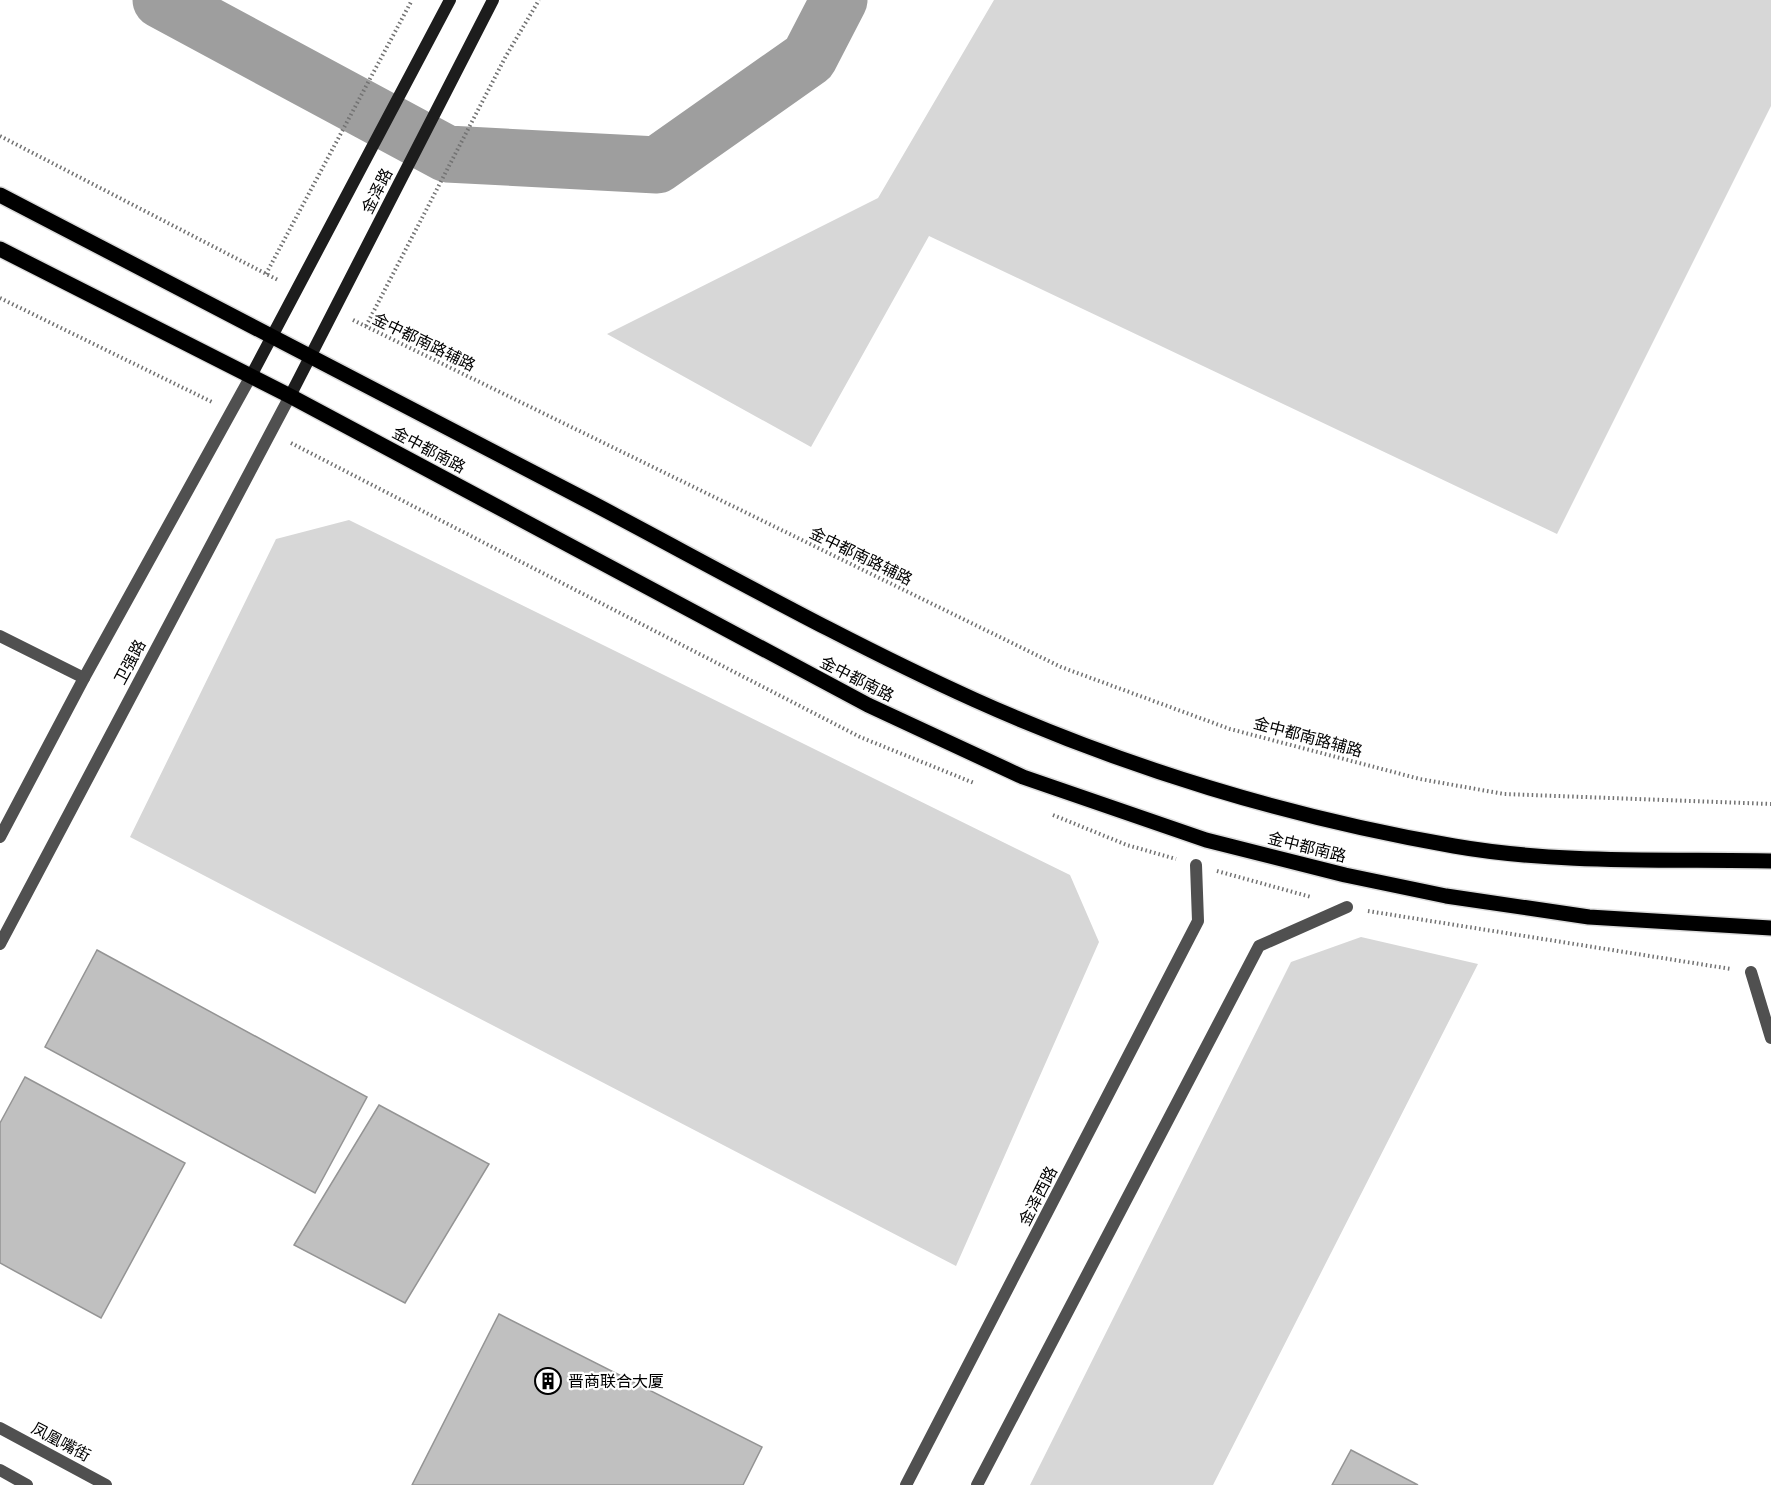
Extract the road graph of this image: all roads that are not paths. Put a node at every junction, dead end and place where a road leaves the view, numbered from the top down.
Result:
1 (450, 0) edge
2 (493, 0) edge
3 (0, 195) edge
4 (0, 249) edge
5 (274, 335) junction
6 (311, 355) junction
7 (251, 376) junction
8 (290, 396) junction
9 (0, 636) edge
10 (84, 678) junction
11 (0, 837) edge
12 (1771, 861) edge
13 (1196, 865) dead end
14 (1347, 908) dead end
15 (1771, 928) edge
16 (0, 944) edge
17 (1751, 972) dead end
18 (1771, 1038) edge
19 (0, 1428) edge
20 (0, 1470) edge
21 (27, 1485) edge
22 (106, 1485) edge
23 (906, 1485) edge
24 (977, 1485) edge

1 - 5 main road, 金泽路
2 - 6 main road, 金泽路
3 - 5 main road, 金中都南路
4 - 7 main road, 金中都南路
5 - 6 main road, 金中都南路
5 - 7 main road, 金泽路
6 - 8 main road, 金泽路
6 - 12 main road, 金中都南路
7 - 8 main road, 金中都南路
7 - 10 street, 卫强路
8 - 15 main road, 金中都南路
8 - 16 street, 卫强路
9 - 10 street
10 - 11 street, 卫强路
13 - 23 street, 金泽西路
14 - 24 street
17 - 18 street
19 - 22 street, 凤凰嘴街
20 - 21 street

